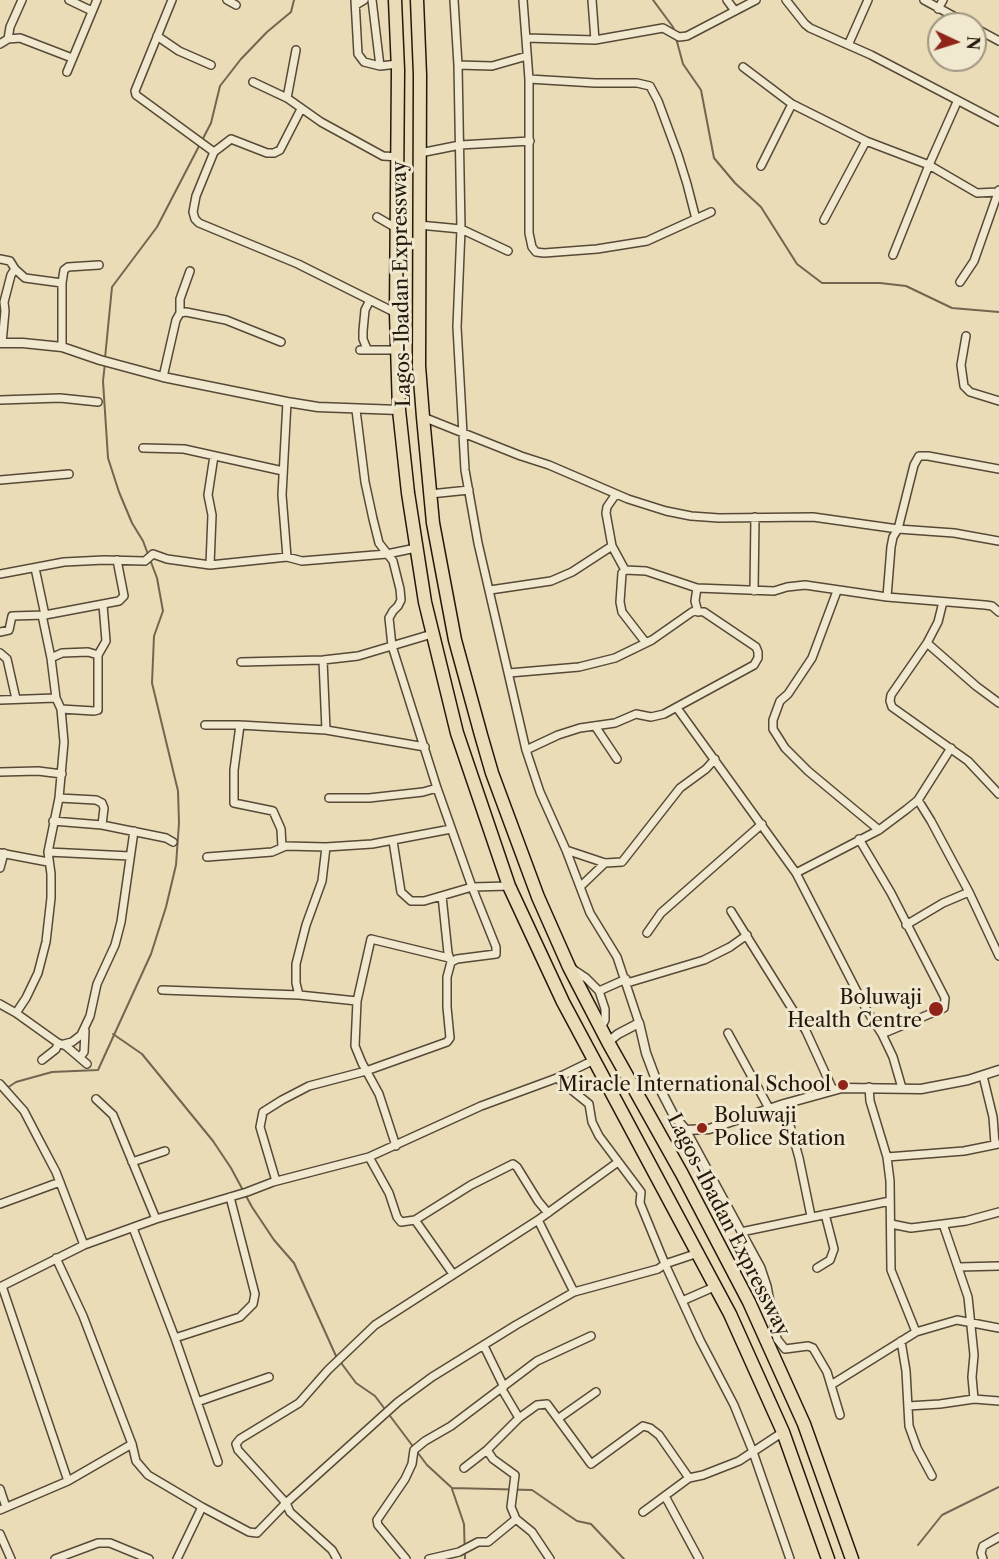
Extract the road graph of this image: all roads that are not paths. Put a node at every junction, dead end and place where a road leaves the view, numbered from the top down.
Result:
1 (22, 0) edge
2 (69, 0) edge
3 (97, 0) edge
4 (172, 0) edge
5 (226, 0) edge
6 (364, 0) edge
7 (372, 0) edge
8 (395, 0) edge
9 (417, 0) edge
10 (454, 0) edge
11 (523, 0) edge
12 (592, 0) edge
13 (727, 0) edge
14 (756, 0) edge
15 (786, 0) edge
16 (868, 0) edge
17 (924, 0) edge
18 (943, 0) edge
19 (356, 3) edge
20 (236, 5) dead end
21 (938, 9) junction
22 (92, 11) junction
23 (735, 11) junction
24 (944, 12) edge
25 (157, 36) junction
26 (526, 38) junction
27 (8, 39) junction
28 (594, 40) junction
29 (849, 43) junction
30 (0, 45) edge
31 (296, 50) dead end
32 (527, 56) junction
33 (72, 58) junction
34 (398, 64) junction
35 (211, 65) dead end
36 (458, 65) junction
37 (380, 66) junction
38 (742, 67) dead end
39 (67, 72) dead end
40 (529, 79) junction
41 (253, 82) dead end
42 (287, 98) junction
43 (957, 102) junction
44 (792, 104) junction
45 (301, 109) junction
46 (999, 122) edge
47 (530, 141) junction
48 (866, 141) junction
49 (460, 145) junction
50 (210, 148) junction
51 (420, 153) junction
52 (399, 157) junction
53 (929, 165) junction
54 (761, 166) dead end
55 (998, 191) edge
56 (711, 212) dead end
57 (377, 217) dead end
58 (696, 219) junction
59 (824, 220) dead end
60 (419, 225) junction
61 (396, 228) junction
62 (461, 229) junction
63 (508, 251) dead end
64 (893, 255) dead end
65 (0, 259) edge
66 (99, 265) dead end
67 (15, 269) junction
68 (190, 271) dead end
69 (960, 282) dead end
70 (62, 283) junction
71 (370, 300) junction
72 (2, 304) edge
73 (180, 313) junction
74 (396, 314) junction
75 (966, 336) dead end
76 (281, 342) dead end
77 (1, 343) edge
78 (62, 347) junction
79 (396, 350) junction
80 (164, 377) junction
81 (0, 399) edge
82 (999, 401) edge
83 (98, 402) dead end
84 (287, 402) junction
85 (356, 410) junction
86 (399, 410) junction
87 (423, 417) junction
88 (463, 432) junction
89 (143, 448) dead end
90 (214, 456) junction
91 (999, 469) edge
92 (284, 471) junction
93 (69, 474) dead end
94 (0, 480) edge
95 (469, 489) junction
96 (430, 494) junction
97 (616, 494) junction
98 (755, 517) junction
99 (898, 529) junction
100 (999, 542) edge
101 (612, 546) junction
102 (416, 548) junction
103 (387, 554) junction
104 (287, 557) junction
105 (117, 560) junction
106 (210, 565) junction
107 (35, 568) junction
108 (626, 570) junction
109 (0, 574) edge
110 (697, 588) junction
111 (490, 590) junction
112 (754, 591) junction
113 (837, 591) junction
114 (887, 597) junction
115 (943, 602) junction
116 (103, 605) junction
117 (698, 612) junction
118 (999, 612) edge
119 (43, 615) junction
120 (0, 632) edge
121 (432, 634) junction
122 (646, 643) junction
123 (927, 644) junction
124 (392, 646) junction
125 (0, 653) edge
126 (98, 655) junction
127 (51, 658) junction
128 (323, 660) junction
129 (241, 662) dead end
130 (509, 673) junction
131 (56, 698) junction
132 (16, 699) junction
133 (0, 700) edge
134 (999, 703) edge
135 (677, 708) junction
136 (61, 709) junction
137 (205, 725) dead end
138 (240, 725) junction
139 (595, 726) junction
140 (326, 730) junction
141 (425, 747) junction
142 (951, 748) junction
143 (526, 750) junction
144 (616, 759) dead end
145 (715, 759) junction
146 (0, 772) edge
147 (62, 774) junction
148 (437, 788) junction
149 (999, 794) edge
150 (59, 798) junction
151 (328, 798) dead end
152 (918, 800) junction
153 (53, 821) junction
154 (762, 824) junction
155 (102, 825) junction
156 (452, 829) junction
157 (879, 830) junction
158 (134, 831) junction
159 (859, 839) junction
160 (393, 841) junction
161 (173, 842) dead end
162 (282, 847) junction
163 (326, 848) junction
164 (567, 850) junction
165 (48, 852) junction
166 (2, 853) edge
167 (130, 856) junction
168 (207, 857) dead end
169 (48, 862) junction
170 (605, 863) junction
171 (0, 868) edge
172 (796, 873) junction
173 (509, 886) junction
174 (581, 886) junction
175 (472, 887) junction
176 (969, 892) junction
177 (442, 896) junction
178 (731, 911) dead end
179 (906, 925) junction
180 (647, 933) dead end
181 (747, 935) junction
182 (999, 956) edge
183 (450, 960) junction
184 (569, 967) junction
185 (626, 981) junction
186 (162, 990) dead end
187 (599, 991) junction
188 (299, 995) junction
189 (357, 1001) junction
190 (0, 1004) edge
191 (16, 1012) junction
192 (639, 1023) junction
193 (601, 1028) junction
194 (85, 1029) junction
195 (728, 1033) dead end
196 (882, 1034) junction
197 (608, 1042) junction
198 (61, 1044) junction
199 (80, 1057) junction
200 (42, 1060) dead end
201 (594, 1060) junction
202 (87, 1064) dead end
203 (999, 1070) edge
204 (366, 1071) junction
205 (983, 1076) junction
206 (557, 1078) junction
207 (0, 1084) edge
208 (869, 1087) junction
209 (902, 1089) junction
210 (832, 1090) junction
211 (96, 1100) dead end
212 (784, 1104) junction
213 (770, 1110) junction
214 (686, 1130) junction
215 (997, 1144) edge
216 (396, 1146) junction
217 (165, 1151) dead end
218 (369, 1157) junction
219 (887, 1157) junction
220 (132, 1162) junction
221 (618, 1162) junction
222 (276, 1181) junction
223 (60, 1182) junction
224 (230, 1197) junction
225 (890, 1201) junction
226 (0, 1204) edge
227 (548, 1212) junction
228 (999, 1212) edge
229 (825, 1214) junction
230 (811, 1216) junction
231 (156, 1219) junction
232 (415, 1220) junction
233 (538, 1220) junction
234 (891, 1224) junction
235 (943, 1224) junction
236 (133, 1228) junction
237 (741, 1232) junction
238 (84, 1245) junction
239 (698, 1253) junction
240 (56, 1258) junction
241 (665, 1264) junction
242 (999, 1266) edge
243 (959, 1267) junction
244 (817, 1268) dead end
245 (453, 1274) junction
246 (1, 1287) edge
247 (714, 1287) junction
248 (574, 1292) junction
249 (682, 1301) junction
250 (970, 1323) junction
251 (999, 1328) edge
252 (916, 1332) junction
253 (591, 1336) dead end
254 (175, 1338) junction
255 (901, 1341) junction
256 (484, 1346) junction
257 (269, 1377) dead end
258 (503, 1385) junction
259 (831, 1385) junction
260 (596, 1392) dead end
261 (974, 1399) junction
262 (999, 1401) edge
263 (197, 1402) junction
264 (908, 1406) junction
265 (840, 1415) dead end
266 (519, 1418) junction
267 (559, 1418) junction
268 (783, 1432) junction
269 (132, 1444) junction
270 (487, 1450) junction
271 (753, 1452) junction
272 (218, 1462) dead end
273 (464, 1467) dead end
274 (932, 1476) dead end
275 (689, 1478) junction
276 (68, 1481) junction
277 (0, 1489) edge
278 (665, 1496) junction
279 (286, 1503) junction
280 (202, 1508) junction
281 (3, 1509) edge
282 (643, 1512) dead end
283 (516, 1519) junction
284 (0, 1534) edge
285 (999, 1537) edge
286 (11, 1559) edge
287 (55, 1559) edge
288 (149, 1559) edge
289 (177, 1559) edge
290 (337, 1559) edge
291 (406, 1559) edge
292 (429, 1559) edge
293 (550, 1559) edge
294 (699, 1559) edge
295 (790, 1559) edge
296 (828, 1559) edge
297 (852, 1559) edge
298 (983, 1559) edge

1 - 27 street
2 - 22 street
3 - 22 street
4 - 25 street
5 - 20 street
6 - 19 street
7 - 37 street
8 - 34 highway, Lagos-Ibadan Expressway
9 - 51 highway, Lagos-Ibadan Expressway
10 - 36 street
11 - 26 street
12 - 28 street
13 - 23 street
14 - 23 street
15 - 29 street
16 - 29 street
17 - 21 street
18 - 21 street
19 - 37 street
21 - 24 street
22 - 33 street
23 - 28 street
25 - 35 street
25 - 50 street
26 - 28 street
26 - 32 street
27 - 30 street
27 - 33 street
29 - 43 street
31 - 42 street
32 - 36 street
32 - 40 street
33 - 39 street
34 - 37 street
34 - 52 highway, Lagos-Ibadan Expressway
36 - 49 street
38 - 44 street
40 - 47 street
40 - 58 street
41 - 42 street
42 - 45 street
43 - 46 street
43 - 53 street
44 - 48 street
44 - 54 street
45 - 50 street
45 - 52 street
47 - 49 street
47 - 58 street
48 - 53 street
48 - 59 street
49 - 51 street
49 - 62 street
50 - 71 street
51 - 60 highway, Lagos-Ibadan Expressway
52 - 61 highway, Lagos-Ibadan Expressway
53 - 55 street
53 - 64 street
55 - 69 street
56 - 58 street
57 - 61 street
60 - 62 street
60 - 87 highway, Lagos-Ibadan Expressway
61 - 74 highway, Lagos-Ibadan Expressway
62 - 63 street
62 - 88 street
65 - 67 street
66 - 70 street
67 - 70 street
67 - 72 street
68 - 73 street
70 - 78 street
71 - 74 street
71 - 79 street
72 - 77 street
73 - 76 street
73 - 80 street
74 - 79 highway, Lagos-Ibadan Expressway
75 - 82 street
77 - 78 street
78 - 80 street
79 - 86 highway, Lagos-Ibadan Expressway
80 - 84 street
81 - 83 street
84 - 85 street
84 - 92 street
85 - 86 street
85 - 103 street
86 - 102 highway, Lagos-Ibadan Expressway
87 - 88 street
87 - 96 highway, Lagos-Ibadan Expressway
88 - 95 street
88 - 97 street
89 - 90 street
90 - 92 street
90 - 106 street
91 - 99 street
92 - 104 street
93 - 94 street
95 - 96 street
95 - 111 street
96 - 184 highway, Lagos-Ibadan Expressway
97 - 98 street
97 - 101 street
98 - 99 street
98 - 112 street
99 - 100 street
99 - 114 street
101 - 108 street
101 - 111 street
102 - 103 street
102 - 121 highway, Lagos-Ibadan Expressway
103 - 104 street
103 - 124 street
104 - 106 street
105 - 106 street
105 - 107 street
105 - 116 street
107 - 109 street
107 - 119 street
108 - 110 street
108 - 122 street
110 - 112 street
110 - 117 street
111 - 130 street
112 - 113 street
113 - 114 street
113 - 157 street
114 - 115 street
115 - 118 street
115 - 123 street
116 - 119 street
116 - 126 street
117 - 122 street
117 - 135 street
119 - 120 street
119 - 127 street
121 - 124 street
121 - 173 highway, Lagos-Ibadan Expressway
122 - 130 street
123 - 134 street
123 - 142 street
124 - 128 street
124 - 141 street
125 - 132 street
126 - 127 street
126 - 136 street
127 - 131 street
128 - 129 street
128 - 140 street
130 - 143 street
131 - 132 street
131 - 136 street
132 - 133 street
135 - 139 street
135 - 145 street
136 - 147 street
137 - 138 street
138 - 140 street
138 - 162 street
139 - 143 street
139 - 144 street
140 - 141 street
141 - 148 street
142 - 149 street
142 - 152 street
143 - 164 street
145 - 154 street
145 - 170 street
146 - 147 street
147 - 150 street
148 - 151 street
148 - 156 street
150 - 153 street
150 - 155 street
152 - 157 street
152 - 176 street
153 - 155 street
153 - 165 street
154 - 172 street
154 - 180 street
155 - 158 street
156 - 160 street
156 - 175 street
157 - 159 street
158 - 161 street
158 - 167 street
159 - 172 street
159 - 179 street
160 - 163 street
160 - 177 street
162 - 163 street
162 - 168 street
163 - 188 street
164 - 170 street
164 - 174 street
165 - 167 street
165 - 169 street
166 - 169 street
166 - 171 street
167 - 194 street
169 - 191 street
170 - 174 street
172 - 196 street
173 - 175 street
173 - 201 highway, Lagos-Ibadan Expressway
174 - 185 street
175 - 177 street
175 - 183 street
176 - 179 street
176 - 182 street
177 - 183 street
178 - 181 street
179 - 196 street
181 - 185 street
181 - 210 street
183 - 189 street
183 - 204 street
184 - 187 street
184 - 193 highway, Lagos-Ibadan Expressway
185 - 187 street
185 - 192 street
186 - 188 street
187 - 193 street
188 - 189 street
189 - 204 street
190 - 191 street
191 - 198 street
192 - 197 street
192 - 214 street
193 - 197 highway, Lagos-Ibadan Expressway
194 - 198 street
194 - 199 street
195 - 213 street
196 - 209 street
197 - 297 highway, Lagos-Ibadan Expressway
198 - 199 street
198 - 200 street
199 - 202 street
201 - 206 street
201 - 239 highway, Lagos-Ibadan Expressway
203 - 205 street
204 - 216 street
204 - 222 street
205 - 209 street
205 - 215 street
206 - 216 street
206 - 221 street
207 - 223 street
208 - 209 street
208 - 210 street
208 - 219 street
210 - 212 street
211 - 220 street
212 - 213 street
212 - 230 street
213 - 214 street
214 - 237 street
215 - 219 street
216 - 218 street
217 - 220 street
218 - 222 street
218 - 232 street
219 - 225 street
220 - 231 street
221 - 227 street
221 - 241 street
222 - 224 street
223 - 226 street
223 - 238 street
224 - 231 street
224 - 254 street
225 - 229 street
225 - 234 street
227 - 232 street
227 - 233 street
228 - 235 street
229 - 230 street
229 - 244 street
230 - 237 street
231 - 236 street
232 - 245 street
233 - 245 street
233 - 248 street
234 - 235 street
234 - 252 street
235 - 243 street
236 - 238 street
236 - 254 street
237 - 259 street
238 - 240 street
239 - 241 street
239 - 247 highway, Lagos-Ibadan Expressway
240 - 246 street
240 - 269 street
241 - 248 street
241 - 249 street
242 - 243 street
243 - 250 street
245 - 279 street
246 - 276 street
247 - 249 street
247 - 268 highway, Lagos-Ibadan Expressway
248 - 256 street
249 - 271 street
250 - 251 street
250 - 252 street
250 - 261 street
252 - 255 street
253 - 258 street
254 - 263 street
255 - 259 street
255 - 264 street
256 - 258 street
256 - 279 street
257 - 263 street
258 - 266 street
258 - 291 street
259 - 265 street
260 - 267 street
261 - 262 street
261 - 264 street
263 - 272 street
264 - 274 street
266 - 267 street
266 - 270 street
267 - 275 street
268 - 271 street
268 - 296 highway, Lagos-Ibadan Expressway
269 - 276 street
269 - 280 street
270 - 273 street
270 - 283 street
271 - 275 street
271 - 295 street
275 - 278 street
276 - 281 street
277 - 281 street
278 - 282 street
278 - 294 street
279 - 280 street
279 - 290 street
280 - 289 street
283 - 292 street
283 - 293 street
284 - 286 street
285 - 298 street
287 - 288 street

